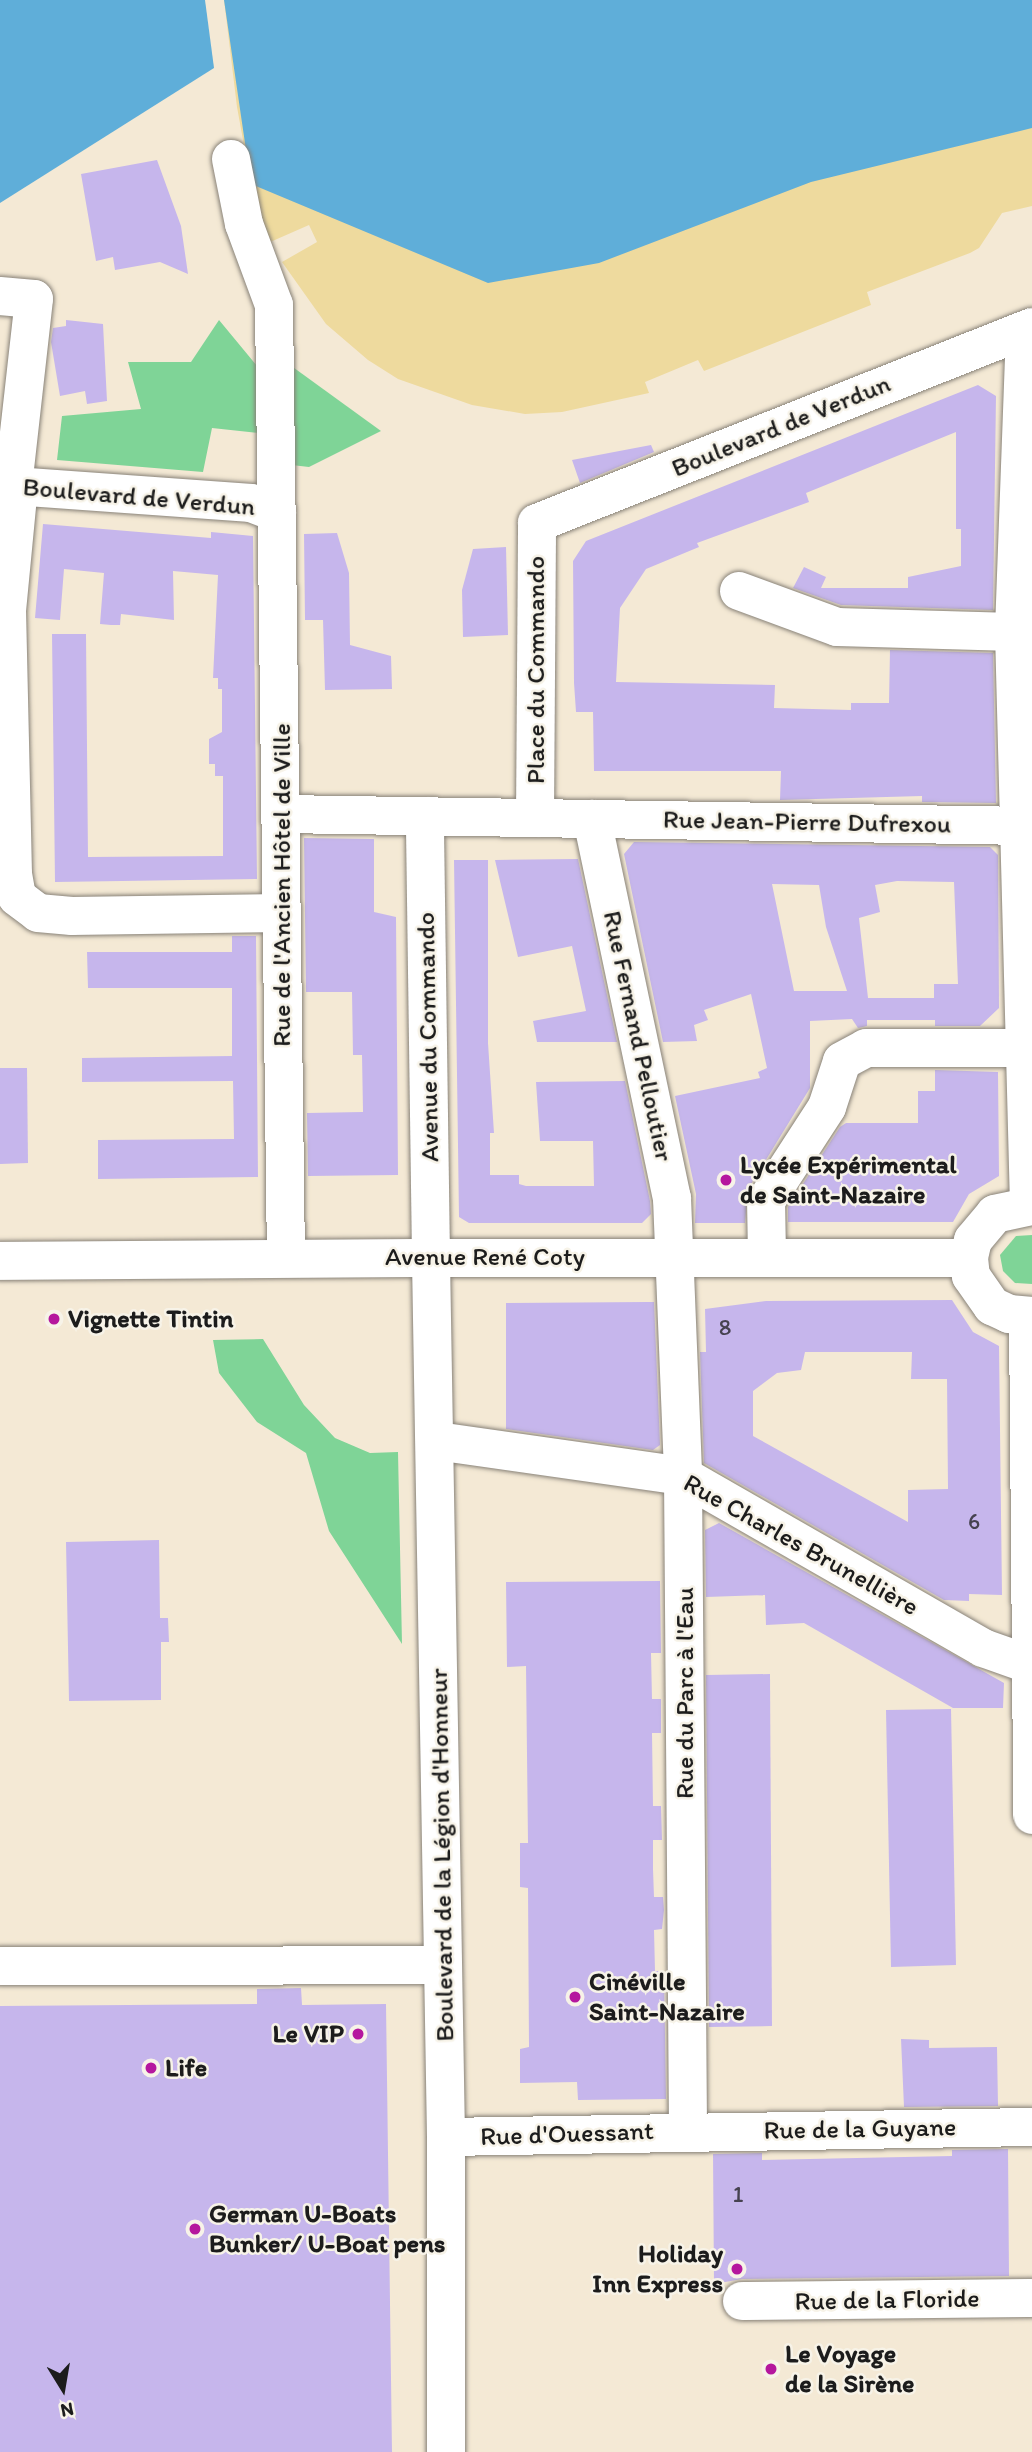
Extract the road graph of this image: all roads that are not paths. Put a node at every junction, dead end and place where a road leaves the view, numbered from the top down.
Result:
1 (231, 159) dead end
2 (0, 296) edge
3 (1029, 328) edge
4 (11, 486) edge
5 (277, 513) junction
6 (537, 523) joint
7 (739, 591) dead end
8 (1014, 632) junction
9 (282, 814) junction
10 (425, 817) junction
11 (535, 818) junction
12 (592, 819) junction
13 (1027, 826) edge
14 (281, 913) junction
15 (1024, 1048) junction
16 (1030, 1206) edge
17 (676, 1255) junction
18 (767, 1256) junction
19 (286, 1258) junction
20 (431, 1258) junction
21 (969, 1258) junction
22 (0, 1261) edge
23 (1030, 1316) edge
24 (437, 1441) junction
25 (683, 1476) junction
26 (1031, 1665) edge
27 (1032, 1815) edge
28 (443, 1965) junction
29 (0, 1966) edge
30 (1032, 2127) edge
31 (688, 2131) junction
32 (446, 2137) junction
33 (1032, 2298) edge
34 (742, 2301) dead end
35 (446, 2452) edge

1 - 5 street, Rue de l'Ancien Hôtel de Ville
2 - 4 street
3 - 6 street, Boulevard de Verdun
3 - 8 street
4 - 5 street, Boulevard de Verdun
4 - 14 street
5 - 9 street, Rue de l'Ancien Hôtel de Ville
6 - 11 street, Place du Commando
7 - 8 street
8 - 13 street
9 - 10 street, Place du Commando
9 - 14 street, Rue de l'Ancien Hôtel de Ville
10 - 11 street, Place du Commando
10 - 20 street, Avenue du Commando
11 - 12 street, Place du Commando
12 - 13 street, Rue Jean-Pierre Dufrexou
12 - 17 street, Rue Fernand Pelloutier
13 - 15 street
14 - 19 street, Rue de l'Ancien Hôtel de Ville
15 - 16 street
15 - 18 street
16 - 21 street
17 - 18 street, Avenue René Coty
17 - 20 street, Avenue René Coty
17 - 25 street, Rue du Parc à l'Eau
18 - 21 street, Avenue René Coty
19 - 20 street, Avenue René Coty
19 - 22 street, Avenue René Coty
20 - 24 street, Boulevard de la Légion d'Honneur
21 - 23 street
23 - 26 street
24 - 25 street, Rue Charles Brunellière
24 - 28 street, Boulevard de la Légion d'Honneur
25 - 26 street, Rue Charles Brunellière
25 - 31 street, Rue du Parc à l'Eau
26 - 27 street
28 - 29 street
28 - 32 street, Boulevard de la Légion d'Honneur
30 - 31 street, Rue de la Guyane
31 - 32 street, Rue d'Ouessant
32 - 35 street, Boulevard de la Légion d'Honneur
33 - 34 street, Rue de la Floride

